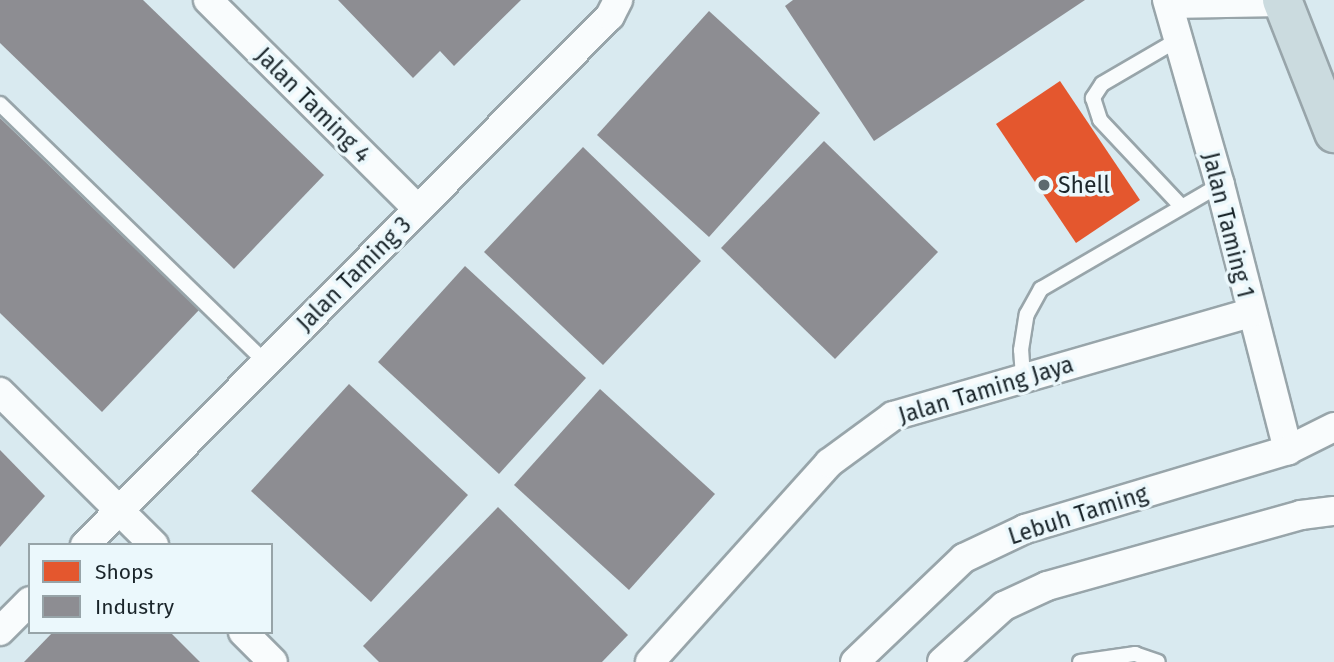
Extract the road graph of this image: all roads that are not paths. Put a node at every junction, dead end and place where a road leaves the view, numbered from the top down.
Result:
1 (208, 0) edge
2 (618, 0) edge
3 (1283, 1) edge
4 (1168, 2) edge
5 (1179, 38) junction
6 (0, 104) edge
7 (1334, 133) edge
8 (1220, 185) junction
9 (1181, 206) junction
10 (418, 209) junction
11 (1251, 313) junction
12 (265, 362) junction
13 (1023, 377) junction
14 (0, 392) edge
15 (1334, 427) edge
16 (1288, 450) junction
17 (119, 511) junction
18 (1334, 511) edge
19 (87, 543) edge
20 (152, 543) edge
21 (28, 603) edge
22 (0, 631) edge
23 (245, 634) edge
24 (273, 662) edge
25 (650, 662) edge
26 (855, 662) edge
27 (942, 662) edge
28 (1080, 662) edge
29 (1158, 662) edge

1 - 10 street, Jalan Taming 4
2 - 10 street, Jalan Taming 3
3 - 4 street
3 - 7 highway
4 - 5 street, Jalan Taming 1
5 - 8 street, Jalan Taming 1
5 - 9 lane
6 - 12 lane
8 - 9 lane
8 - 11 street, Jalan Taming 1
9 - 13 lane
10 - 12 street, Jalan Taming 3
11 - 13 street, Jalan Taming Jaya
11 - 16 street, Jalan Taming 1
12 - 17 street, Jalan Taming 3
13 - 25 street, Jalan Taming Jaya
14 - 17 street
15 - 16 street, Lebuh Taming
16 - 26 street, Lebuh Taming
17 - 19 street, Jalan Taming 3
17 - 20 street
18 - 27 street
21 - 22 street
23 - 24 street
28 - 29 lane

